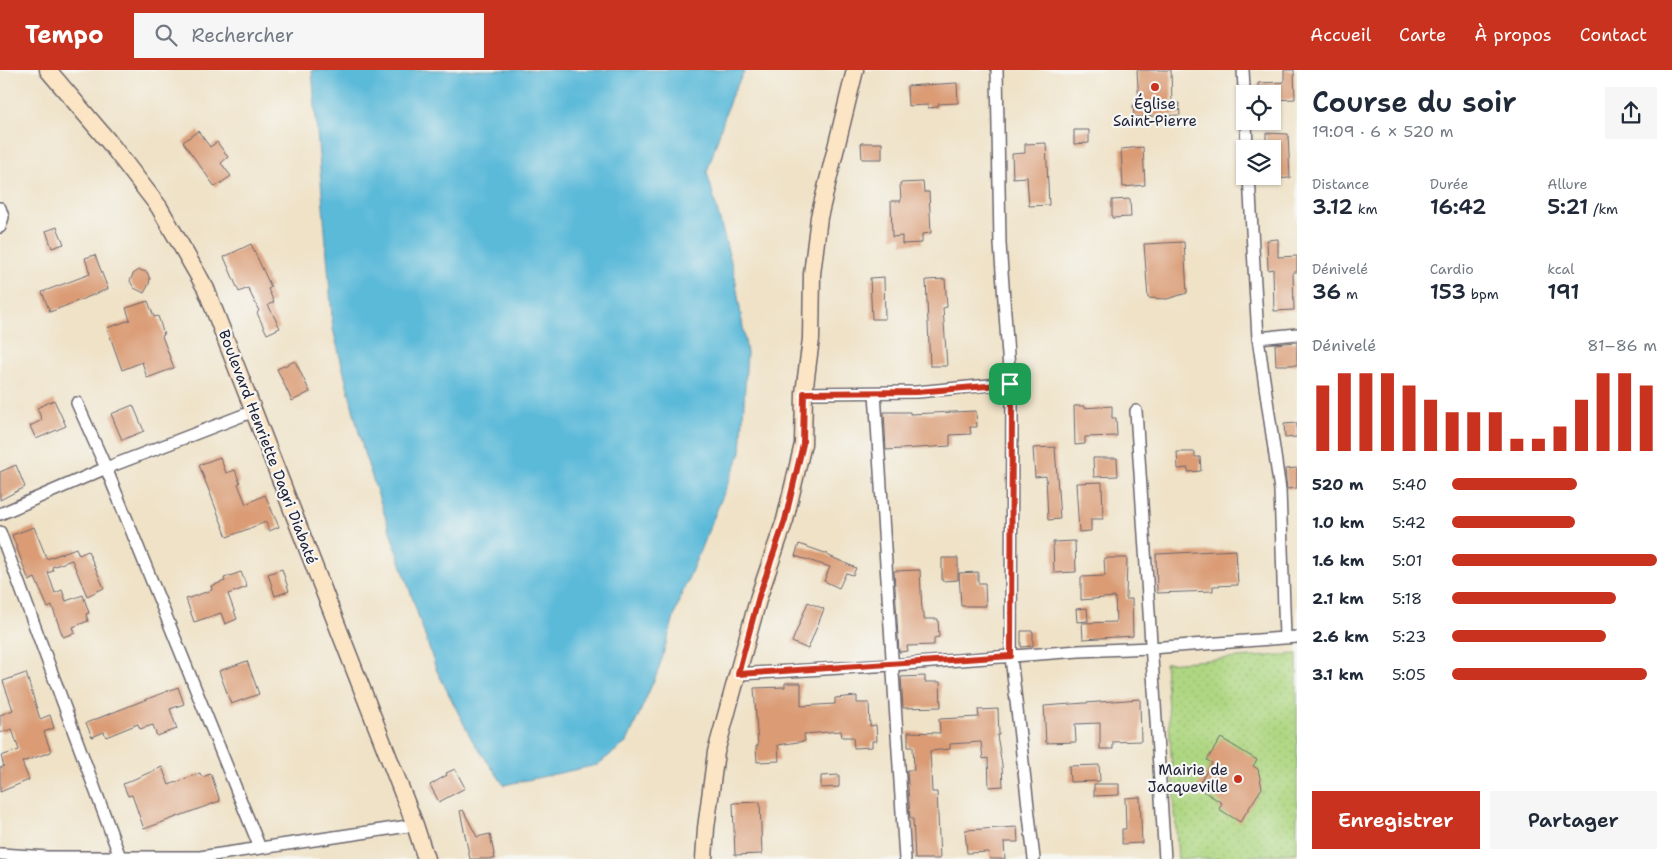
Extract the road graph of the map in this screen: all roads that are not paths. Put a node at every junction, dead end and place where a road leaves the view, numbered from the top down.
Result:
1 (48, 70) edge
2 (855, 70) edge
3 (997, 70) edge
4 (1243, 70) edge
5 (1244, 85) edge
6 (1250, 185) edge
7 (0, 208) edge
8 (0, 227) edge
9 (1297, 334) edge
10 (1258, 338) junction
11 (1010, 384) junction
12 (804, 393) junction
13 (875, 393) junction
14 (77, 403) dead end
15 (254, 411) junction
16 (1136, 411) dead end
17 (106, 468) junction
18 (0, 514) edge
19 (0, 532) edge
20 (1285, 637) junction
21 (1297, 637) edge
22 (1151, 648) junction
23 (1011, 656) junction
24 (892, 665) junction
25 (738, 674) junction
26 (415, 825) junction
27 (260, 848) junction
28 (0, 854) edge
29 (120, 857) junction
30 (426, 859) edge
31 (704, 859) edge
32 (905, 859) edge
33 (1034, 859) edge
34 (1165, 859) edge

1 - 15 main road, Boulevard Henriette Dagri Diabaté
2 - 12 main road
3 - 11 street
4 - 5 street
6 - 10 street
7 - 8 street
9 - 10 street
10 - 20 street
11 - 13 street
11 - 23 street
12 - 13 street
12 - 25 main road
13 - 24 street
14 - 17 street
15 - 17 street
15 - 26 main road, Boulevard Henriette Dagri Diabaté
16 - 22 street
17 - 18 street
17 - 27 street
19 - 29 street
20 - 21 street
20 - 22 street
22 - 23 street
22 - 34 street
23 - 24 street
23 - 33 street
24 - 25 street
24 - 32 street
25 - 31 main road
26 - 27 street
26 - 30 main road, Boulevard Henriette Dagri Diabaté
27 - 29 street
28 - 29 street

